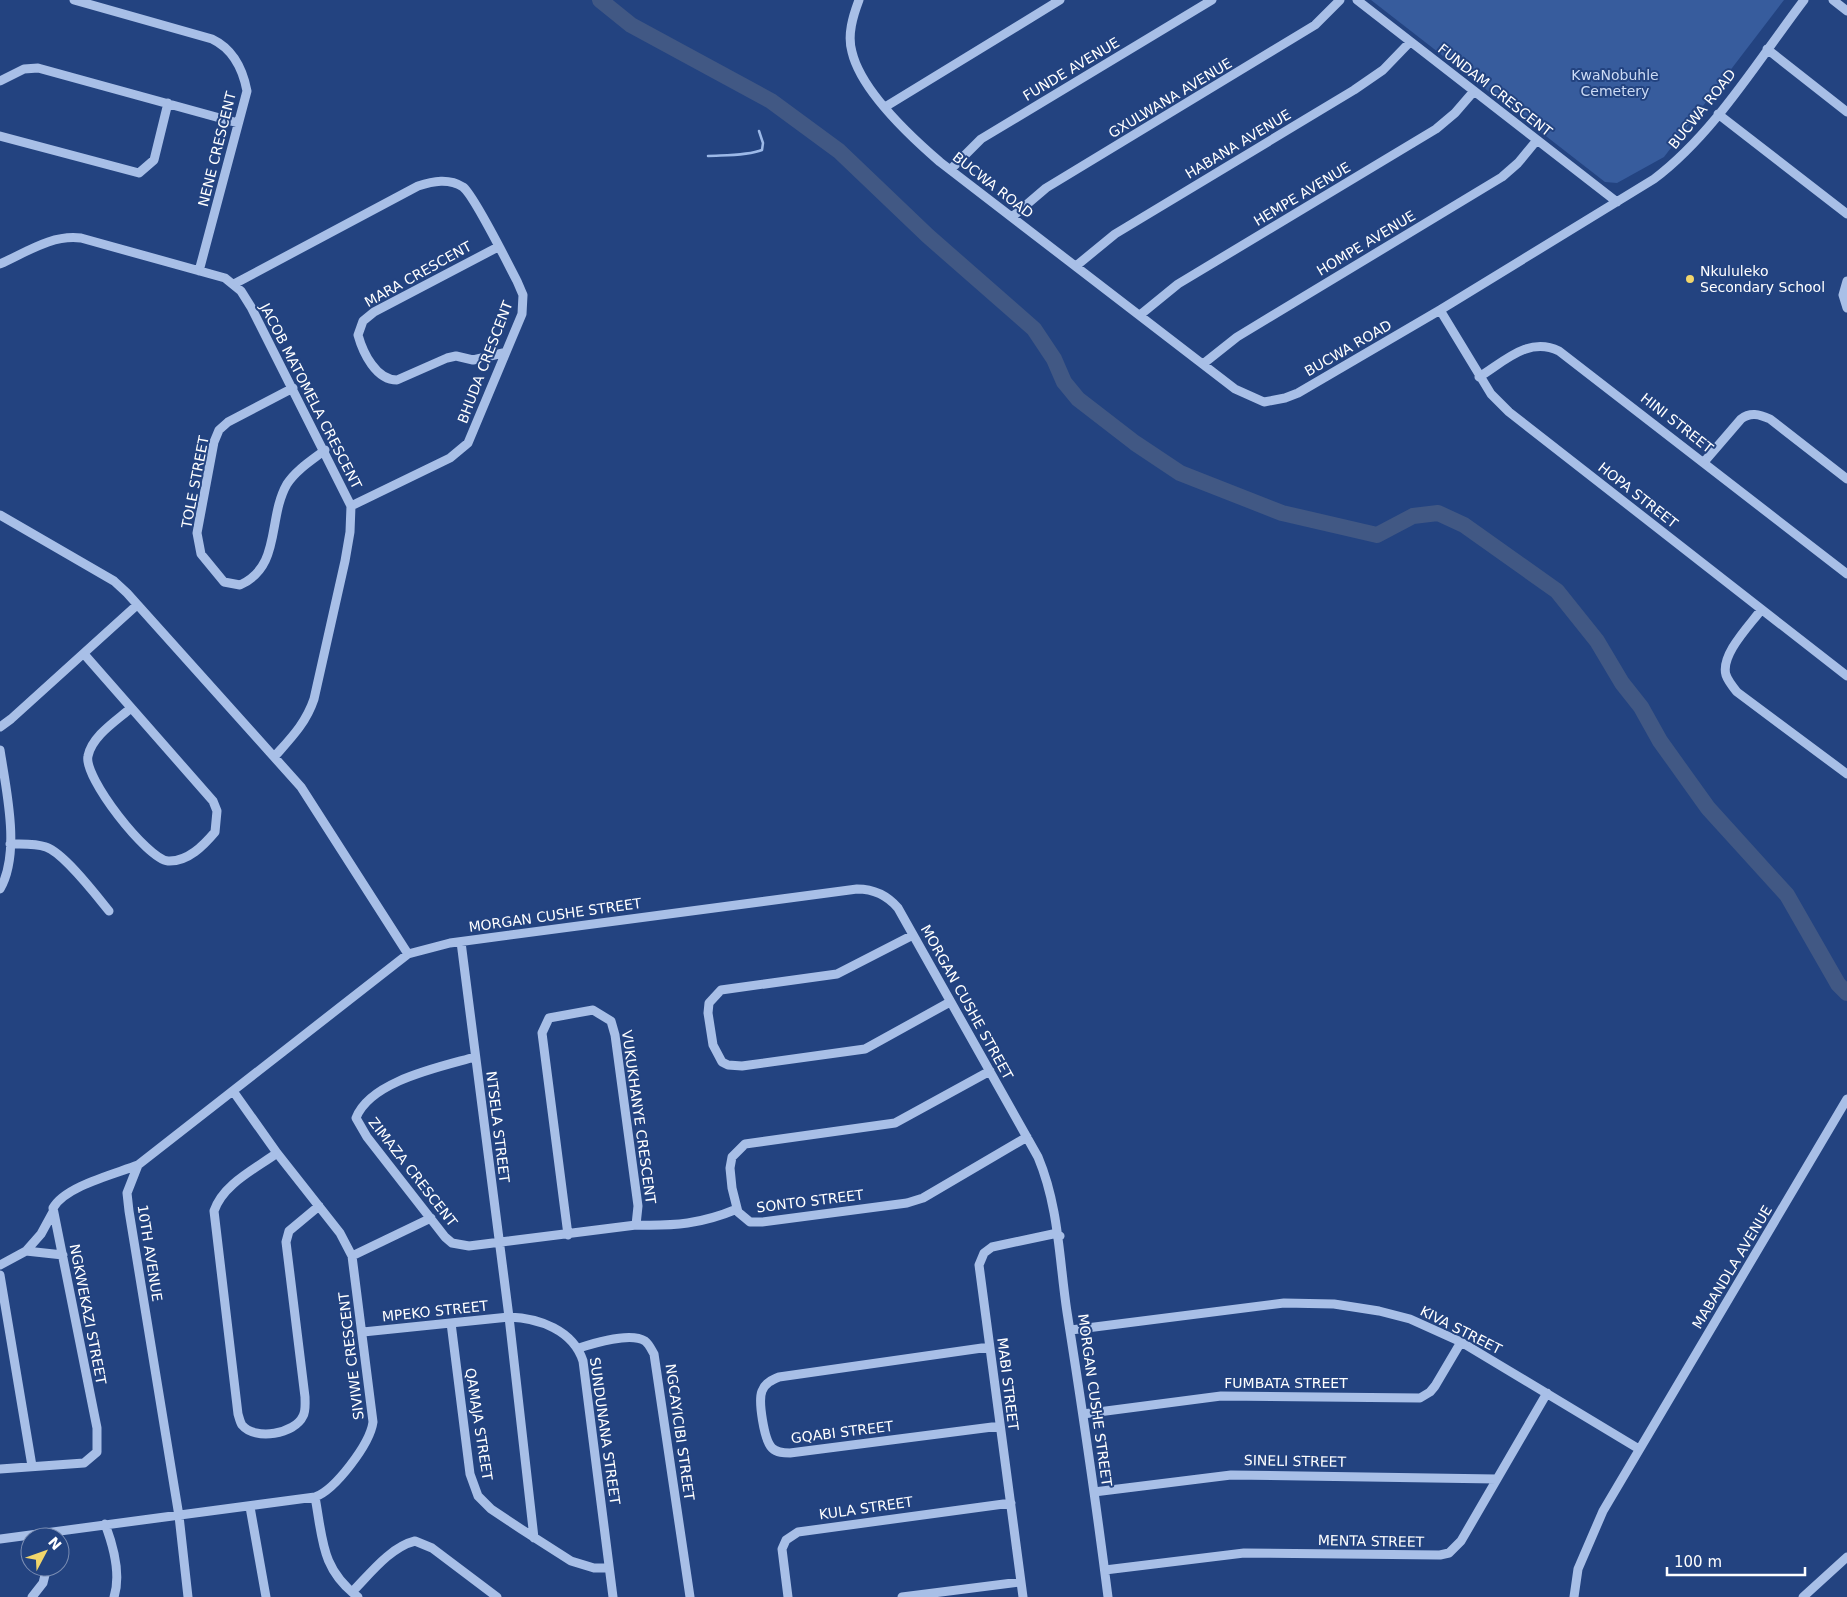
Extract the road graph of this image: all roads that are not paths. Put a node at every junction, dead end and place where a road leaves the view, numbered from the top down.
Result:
1 (74, 0) edge
2 (859, 0) edge
3 (1060, 0) edge
4 (1212, 0) edge
5 (1340, 0) edge
6 (1357, 0) edge
7 (1804, 0) edge
8 (1833, 0) edge
9 (1847, 11) edge
10 (1410, 42) junction
11 (1767, 49) junction
12 (0, 81) edge
13 (1474, 91) junction
14 (168, 103) junction
15 (885, 106) junction
16 (1847, 112) edge
17 (1718, 114) junction
18 (238, 123) junction
19 (0, 136) edge
20 (1537, 140) junction
21 (951, 169) junction
22 (1617, 202) junction
23 (1847, 214) edge
24 (1012, 217) junction
25 (498, 247) junction
26 (0, 264) edge
27 (1076, 266) junction
28 (199, 271) junction
29 (1847, 282) edge
30 (234, 284) junction
31 (1847, 308) edge
32 (1440, 310) junction
33 (1140, 315) junction
34 (503, 353) junction
35 (1204, 364) junction
36 (1479, 377) junction
37 (293, 388) junction
38 (324, 450) junction
39 (1704, 462) junction
40 (1847, 479) edge
41 (351, 506) junction
42 (0, 515) edge
43 (1847, 574) edge
44 (137, 605) junction
45 (1761, 610) junction
46 (84, 654) junction
47 (1847, 676) edge
48 (130, 708) junction
49 (0, 727) edge
50 (0, 750) edge
51 (275, 756) junction
52 (1847, 774) edge
53 (4, 798) edge
54 (10, 844) junction
55 (0, 889) edge
56 (109, 911) dead end
57 (912, 935) junction
58 (461, 942) junction
59 (408, 954) junction
60 (950, 1002) junction
61 (475, 1057) junction
62 (990, 1071) junction
63 (233, 1091) junction
64 (1847, 1099) edge
65 (1027, 1137) junction
66 (276, 1153) junction
67 (138, 1165) junction
68 (319, 1206) junction
69 (737, 1209) junction
70 (54, 1212) junction
71 (430, 1218) junction
72 (636, 1225) junction
73 (568, 1235) junction
74 (1060, 1236) junction
75 (499, 1241) junction
76 (26, 1251) junction
77 (63, 1255) junction
78 (352, 1256) junction
79 (0, 1265) edge
80 (0, 1274) edge
81 (509, 1317) junction
82 (451, 1323) junction
83 (1071, 1330) junction
84 (363, 1332) junction
85 (1461, 1342) junction
86 (989, 1347) junction
87 (579, 1348) junction
88 (1547, 1393) junction
89 (1083, 1414) junction
90 (1000, 1426) junction
91 (1639, 1448) junction
92 (32, 1466) junction
93 (0, 1469) edge
94 (1496, 1479) junction
95 (1094, 1492) junction
96 (315, 1497) junction
97 (1011, 1503) junction
98 (250, 1507) junction
99 (179, 1516) junction
100 (106, 1524) junction
101 (70, 1531) edge
102 (20, 1537) edge
103 (534, 1538) junction
104 (0, 1539) edge
105 (1847, 1557) edge
106 (609, 1568) junction
107 (1105, 1570) junction
108 (44, 1577) edge
109 (1020, 1582) junction
110 (355, 1595) edge
111 (32, 1597) edge
112 (114, 1597) edge
113 (188, 1597) edge
114 (266, 1597) edge
115 (497, 1597) edge
116 (613, 1597) edge
117 (690, 1597) edge
118 (788, 1597) edge
119 (902, 1597) edge
120 (1023, 1597) edge
121 (1108, 1597) edge
122 (1574, 1597) edge
123 (1803, 1597) edge

1 - 18 street, NENE CRESCENT
2 - 15 street, BUCWA ROAD
3 - 15 street
4 - 21 street, FUNDE AVENUE
5 - 24 street, GXULWANA AVENUE
6 - 10 street, FUNDAM CRESCENT
7 - 11 street, BUCWA ROAD
8 - 9 street
10 - 13 street, FUNDAM CRESCENT
10 - 27 street, HABANA AVENUE
11 - 16 street
11 - 17 street, BUCWA ROAD
12 - 14 street
13 - 20 street, FUNDAM CRESCENT
13 - 33 street, HEMPE AVENUE
14 - 18 street
14 - 19 street
15 - 21 street, BUCWA ROAD
17 - 22 street, BUCWA ROAD
17 - 23 street
18 - 28 street, NENE CRESCENT
20 - 22 street, FUNDAM CRESCENT
20 - 35 street, HOMPE AVENUE
21 - 24 street, BUCWA ROAD
22 - 32 street, BUCWA ROAD
24 - 27 street, BUCWA ROAD
25 - 30 street, BHUDA CRESCENT
25 - 34 street, BHUDA CRESCENT
25 - 34 street, MARA CRESCENT
26 - 28 street, JACOB MATOMELA CRESCENT
27 - 33 street, BUCWA ROAD
28 - 30 street, JACOB MATOMELA CRESCENT
29 - 31 street
30 - 37 street, JACOB MATOMELA CRESCENT
32 - 35 street, BUCWA ROAD
32 - 36 street, HOPA STREET
33 - 35 street, BUCWA ROAD
34 - 41 street, BHUDA CRESCENT
36 - 39 street, HINI STREET
36 - 45 street, HOPA STREET
37 - 38 street, JACOB MATOMELA CRESCENT
37 - 38 street, TOLE STREET
38 - 41 street, JACOB MATOMELA CRESCENT
39 - 40 street
39 - 43 street, HINI STREET
41 - 51 street, JACOB MATOMELA CRESCENT
42 - 44 street
44 - 46 street
44 - 51 street
45 - 47 street, HOPA STREET
45 - 52 street
46 - 48 street
46 - 49 street
48 - 48 street
50 - 53 street
51 - 59 street
53 - 54 street
54 - 55 street
54 - 56 street
57 - 58 street, MORGAN CUSHE STREET
57 - 60 street, MORGAN CUSHE STREET
57 - 60 street
58 - 59 street, MORGAN CUSHE STREET
58 - 61 street, NTSELA STREET
59 - 63 street
60 - 62 street, MORGAN CUSHE STREET
61 - 71 street, ZIMAZA CRESCENT
61 - 75 street, NTSELA STREET
62 - 65 street, MORGAN CUSHE STREET
62 - 69 street, SONTO STREET
63 - 66 street, SIVIWE CRESCENT
63 - 67 street
64 - 91 street, MABANDLA AVENUE
65 - 69 street, SONTO STREET
65 - 74 street, MORGAN CUSHE STREET
66 - 68 street, SIVIWE CRESCENT
66 - 68 street
67 - 70 street
67 - 99 street, 10TH AVENUE
68 - 78 street, SIVIWE CRESCENT
69 - 72 street
70 - 76 street
70 - 77 street, NGKWEKAZI STREET
71 - 75 street, ZIMAZA CRESCENT
71 - 78 street
72 - 73 street
72 - 73 street, VUKUKHANYE CRESCENT
73 - 75 street
74 - 83 street, MORGAN CUSHE STREET
74 - 86 street, MABI STREET
75 - 81 street, NTSELA STREET
76 - 77 street
76 - 79 street
77 - 92 street, NGKWEKAZI STREET
78 - 84 street, SIVIWE CRESCENT
80 - 92 street
81 - 82 street, MPEKO STREET
81 - 87 street, SUNDUNANA STREET
81 - 103 street, NTSELA STREET
82 - 84 street, MPEKO STREET
82 - 103 street, QAMAJA STREET
83 - 85 street, KIVA STREET
83 - 89 street, MORGAN CUSHE STREET
84 - 96 street, SIVIWE CRESCENT
85 - 88 street, KIVA STREET
85 - 89 street, FUMBATA STREET
86 - 90 street, MABI STREET
86 - 90 street, GQABI STREET
87 - 106 street, SUNDUNANA STREET
87 - 117 street, NGCAYICIBI STREET
88 - 91 street, KIVA STREET
88 - 94 street, MENTA STREET
89 - 95 street, MORGAN CUSHE STREET
90 - 97 street, MABI STREET
91 - 122 street, MABANDLA AVENUE
92 - 93 street, NGKWEKAZI STREET
94 - 95 street, SINELI STREET
94 - 107 street, MENTA STREET
95 - 107 street, MORGAN CUSHE STREET
96 - 98 street, SIVIWE CRESCENT
96 - 110 street
97 - 109 street, MABI STREET
97 - 118 street, KULA STREET
98 - 99 street, SIVIWE CRESCENT
98 - 114 street
99 - 100 street, SIVIWE CRESCENT
99 - 113 street, 10TH AVENUE
100 - 101 street, SIVIWE CRESCENT
100 - 112 street
102 - 104 street, SIVIWE CRESCENT
103 - 106 street, QAMAJA STREET
105 - 123 street
106 - 116 street, SUNDUNANA STREET
107 - 121 street, MORGAN CUSHE STREET
108 - 111 street
109 - 119 street
109 - 120 street, MABI STREET
110 - 115 street

